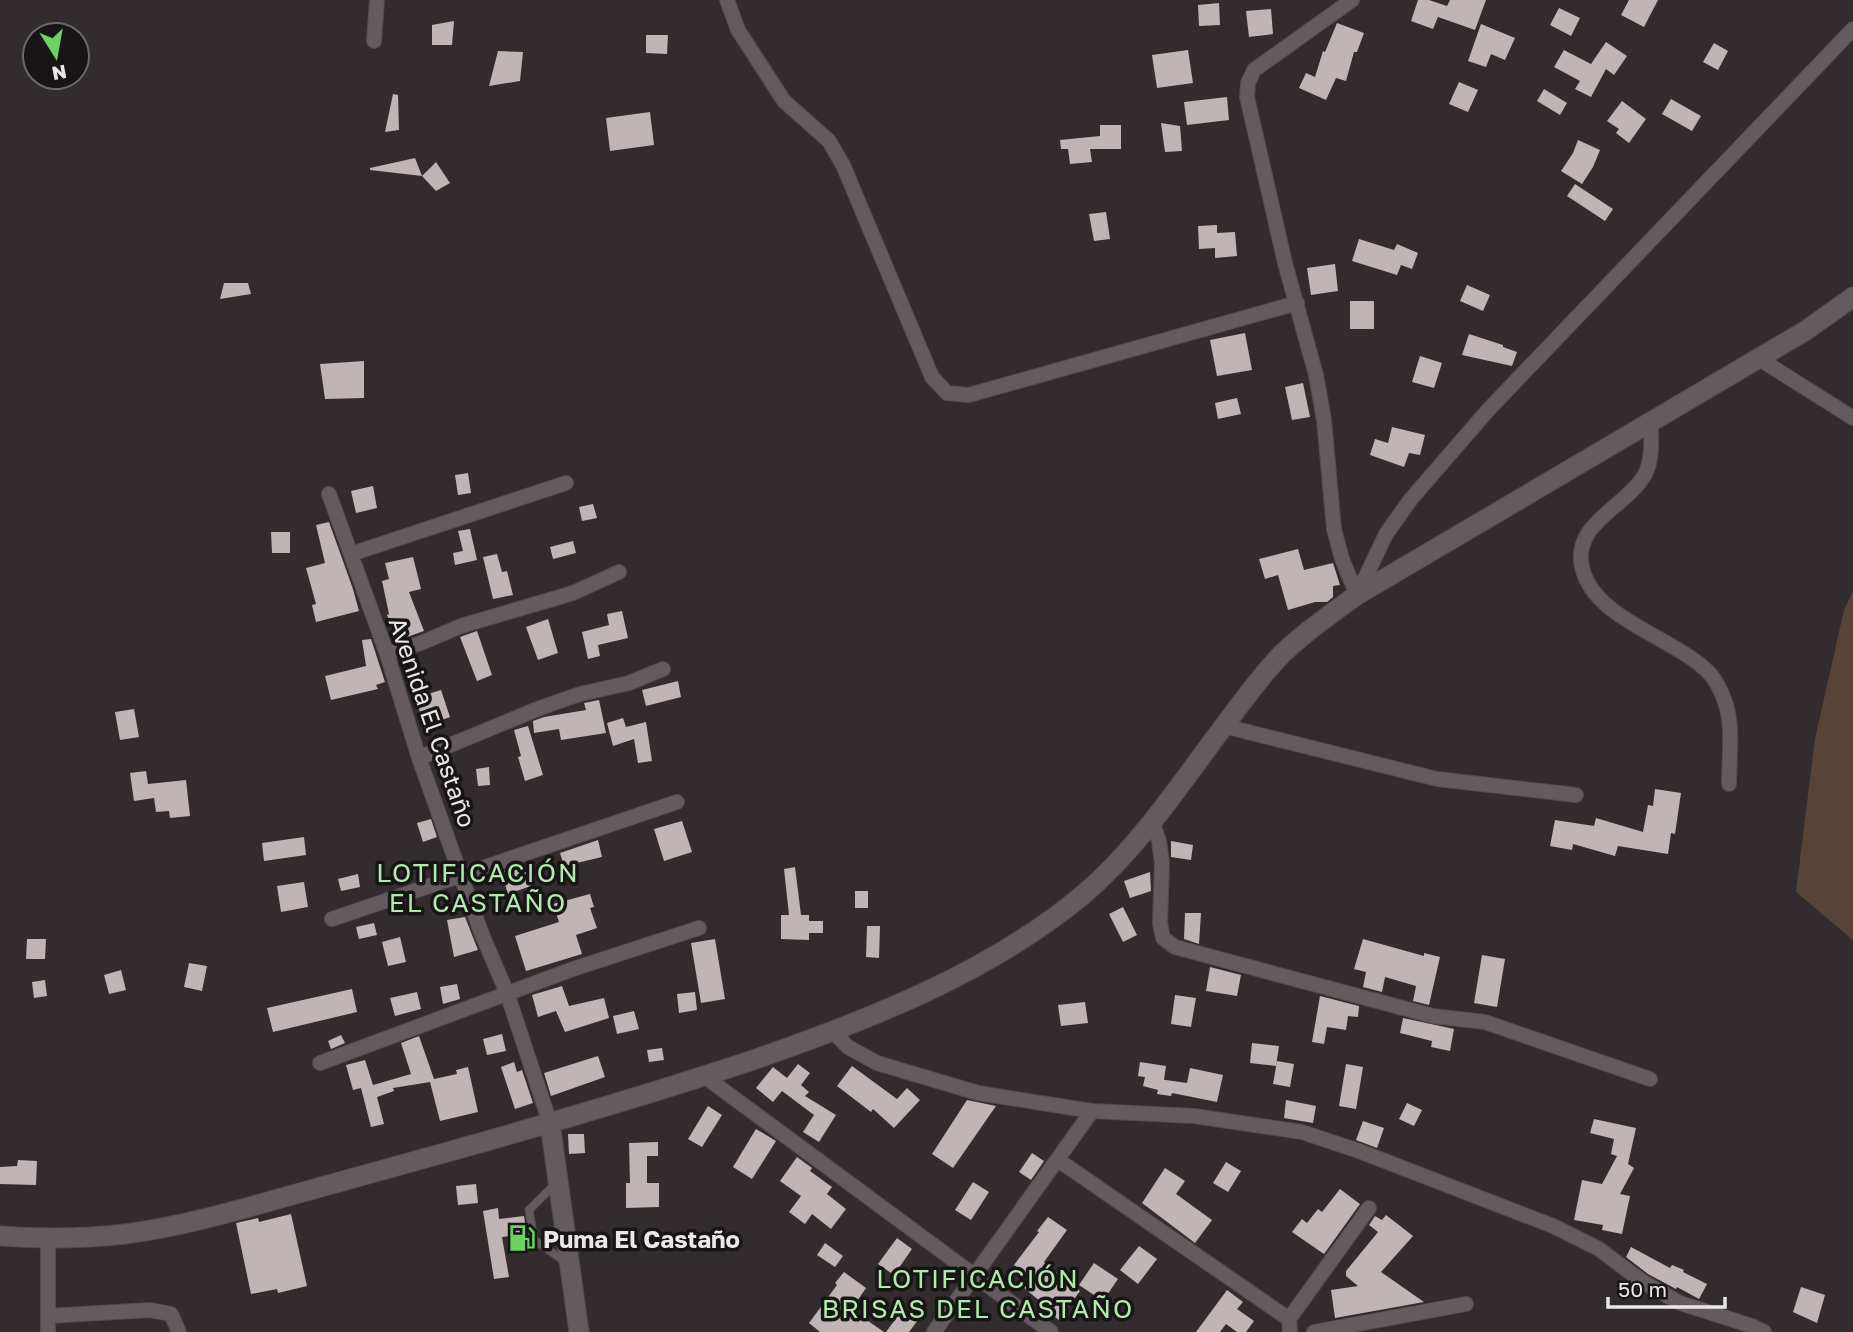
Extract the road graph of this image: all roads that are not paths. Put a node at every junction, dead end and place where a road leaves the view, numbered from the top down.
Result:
1 (377, 0) edge
2 (727, 0) edge
3 (1352, 0) edge
4 (1853, 29) edge
5 (374, 41) dead end
6 (1853, 297) edge
7 (1297, 303) junction
8 (1758, 358) junction
9 (1853, 418) edge
10 (1651, 421) junction
11 (566, 483) dead end
12 (329, 494) dead end
13 (351, 554) junction
14 (618, 572) dead end
15 (1357, 594) junction
16 (387, 654) junction
17 (663, 669) dead end
18 (1224, 726) junction
19 (419, 758) junction
20 (1729, 784) dead end
21 (1576, 795) dead end
22 (677, 802) dead end
23 (1152, 821) junction
24 (461, 875) junction
25 (332, 919) dead end
26 (699, 929) dead end
27 (507, 993) junction
28 (833, 1032) junction
29 (320, 1063) dead end
30 (704, 1076) junction
31 (1650, 1079) dead end
32 (1092, 1111) junction
33 (550, 1123) junction
34 (1058, 1160) junction
35 (558, 1181) junction
36 (1369, 1208) dead end
37 (0, 1236) edge
38 (48, 1239) junction
39 (571, 1265) junction
40 (974, 1274) junction
41 (1466, 1304) dead end
42 (48, 1316) junction
43 (1289, 1325) edge
44 (48, 1332) edge
45 (179, 1332) edge
46 (579, 1332) edge
47 (934, 1332) edge
48 (1051, 1332) edge
49 (1314, 1332) edge
50 (1764, 1332) edge

1 - 5 street
2 - 7 street
3 - 7 street
4 - 15 street
6 - 8 street
7 - 15 street
8 - 9 street
8 - 10 street
10 - 15 street
10 - 20 street
11 - 13 street
12 - 13 street, Avenida El Castaño
13 - 16 street, Avenida El Castaño
14 - 16 street
15 - 18 street
16 - 19 street, Avenida El Castaño
17 - 19 street
18 - 21 street
18 - 23 street
19 - 24 street, Avenida El Castaño
22 - 24 street
23 - 28 street
23 - 31 street
24 - 25 street
24 - 27 street, Avenida El Castaño
26 - 27 street
27 - 29 street
27 - 33 street, Avenida El Castaño
28 - 30 street
28 - 32 street
30 - 33 street
30 - 40 street
32 - 34 street
32 - 50 street
33 - 35 street
33 - 38 street
34 - 40 street
34 - 43 street
35 - 39 street
35 - 39 lane
36 - 43 street
37 - 38 street
38 - 42 street
39 - 46 street
40 - 47 street
40 - 48 street
41 - 49 street
42 - 44 street
42 - 45 street

